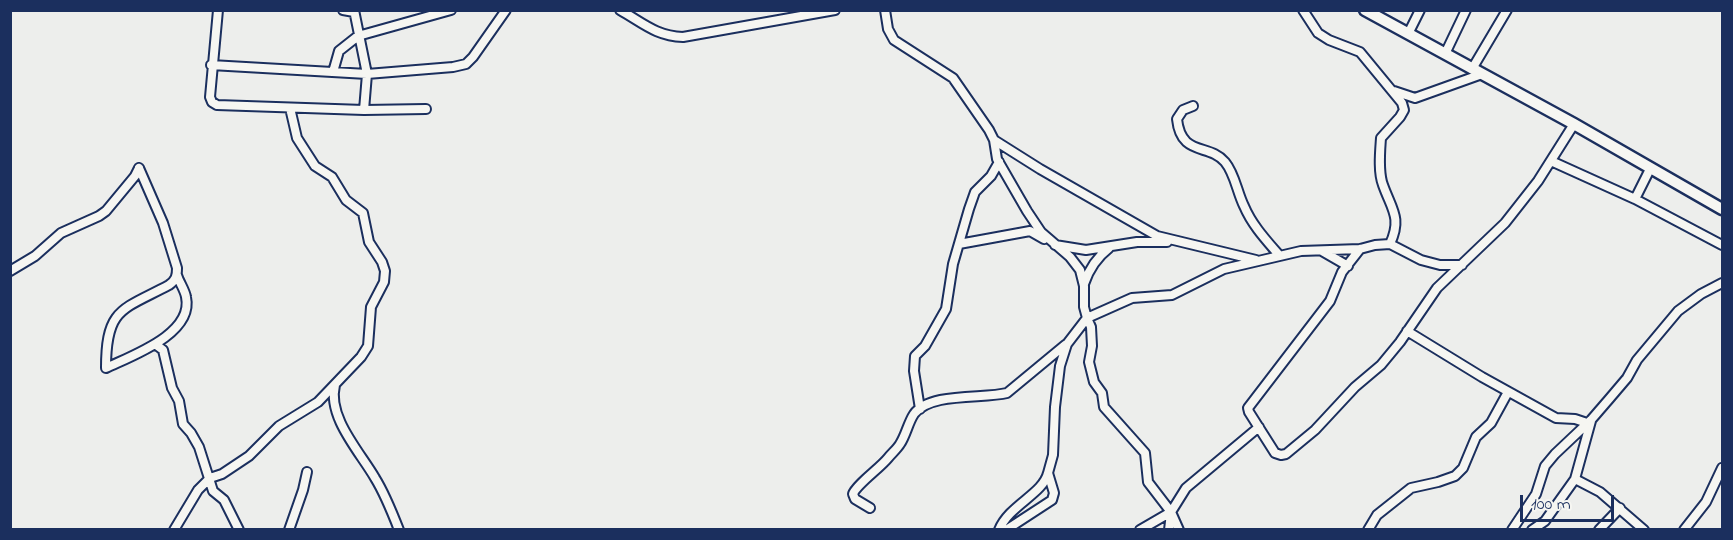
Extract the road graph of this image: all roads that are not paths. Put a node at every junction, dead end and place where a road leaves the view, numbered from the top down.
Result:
1 (218, 10) edge
2 (343, 10) edge
3 (451, 10) edge
4 (506, 10) edge
5 (835, 10) edge
6 (885, 10) edge
7 (1303, 10) edge
8 (1365, 10) edge
9 (1420, 10) edge
10 (1466, 10) edge
11 (1507, 10) edge
12 (354, 11) edge
13 (623, 11) edge
14 (1408, 34) junction
15 (358, 36) junction
16 (1445, 54) junction
17 (211, 65) junction
18 (333, 72) junction
19 (1477, 72) junction
20 (367, 74) junction
21 (1394, 91) junction
22 (1193, 106) dead end
23 (290, 108) junction
24 (426, 109) dead end
25 (364, 110) junction
26 (1574, 124) junction
27 (994, 140) junction
28 (1551, 161) junction
29 (999, 162) junction
30 (1650, 169) junction
31 (1635, 199) junction
32 (1722, 209) edge
33 (1178, 242) junction
34 (959, 244) junction
35 (1053, 244) junction
36 (1390, 244) junction
37 (1722, 245) edge
38 (1111, 247) junction
39 (1360, 249) junction
40 (1321, 250) junction
41 (1279, 255) junction
42 (1257, 261) junction
43 (1462, 265) junction
44 (1348, 266) junction
45 (10, 271) edge
46 (177, 275) junction
47 (1722, 283) edge
48 (1084, 286) junction
49 (1088, 318) junction
50 (1407, 331) junction
51 (155, 344) junction
52 (1067, 344) junction
53 (335, 383) junction
54 (1508, 392) junction
55 (920, 409) junction
56 (1589, 421) junction
57 (1259, 427) junction
58 (1722, 468) edge
59 (307, 472) dead end
60 (1048, 473) junction
61 (210, 478) junction
62 (1575, 479) junction
63 (870, 508) dead end
64 (1620, 508) junction
65 (1171, 512) junction
66 (174, 530) edge
67 (239, 530) edge
68 (289, 530) edge
69 (399, 530) edge
70 (999, 530) edge
71 (1006, 530) edge
72 (1140, 530) edge
73 (1169, 530) edge
74 (1179, 530) edge
75 (1368, 530) edge
76 (1512, 530) edge
77 (1532, 530) edge
78 (1599, 530) edge
79 (1644, 530) edge
80 (1684, 530) edge

1 - 17 street
2 - 12 street
3 - 15 street
4 - 20 street
5 - 13 street
6 - 27 street
7 - 21 street
8 - 14 main road
9 - 14 street
10 - 16 street
11 - 19 street
12 - 15 street
14 - 16 main road
15 - 18 street
15 - 20 street
16 - 19 main road
17 - 18 street
17 - 23 street
18 - 20 street
19 - 21 street
19 - 26 main road
20 - 25 street
21 - 36 street
22 - 41 street
23 - 25 street
23 - 53 street
24 - 25 street
26 - 28 street
26 - 30 main road
27 - 29 street
27 - 33 street
28 - 31 street
28 - 43 street
29 - 34 street
29 - 35 street
30 - 31 street
30 - 32 main road
31 - 37 street
33 - 38 street
33 - 42 street
34 - 35 street
34 - 55 street
35 - 38 street
35 - 48 street
36 - 39 street
36 - 43 street
38 - 48 street
39 - 40 street
39 - 44 street
40 - 41 street
40 - 44 street
41 - 42 street
42 - 49 street
43 - 50 street
44 - 57 street
45 - 46 street
46 - 51 street
46 - 51 street
47 - 56 street
48 - 49 street
49 - 52 street
49 - 65 street
50 - 54 street
50 - 57 street
51 - 61 street
52 - 55 street
52 - 60 street
53 - 61 street
53 - 69 street
54 - 56 street
54 - 75 street
55 - 63 street
56 - 62 street
56 - 76 street
57 - 65 street
58 - 80 street
59 - 68 street
60 - 70 street
60 - 71 street
61 - 66 street
61 - 67 street
62 - 64 street
62 - 77 street
64 - 78 street
64 - 79 street
65 - 72 street
65 - 73 street
65 - 74 street

